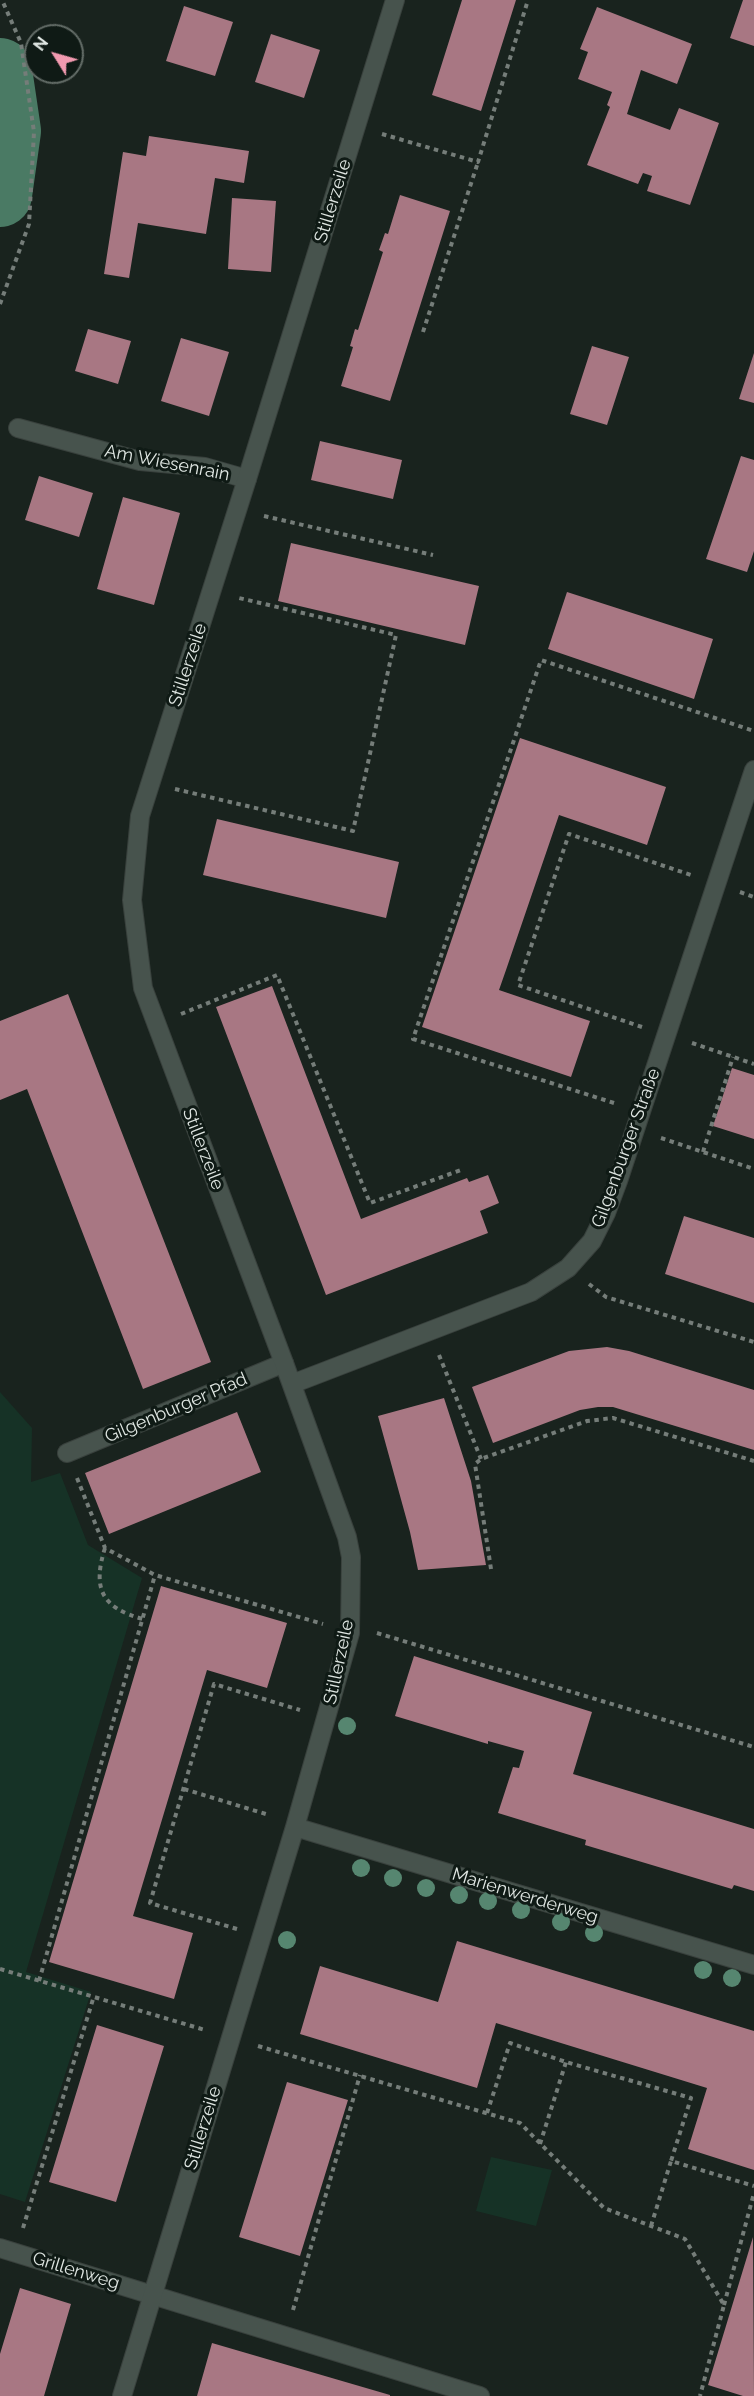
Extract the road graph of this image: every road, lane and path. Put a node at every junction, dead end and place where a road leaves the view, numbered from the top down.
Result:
1 (2, 0) edge
2 (395, 0) edge
3 (528, 0) edge
4 (356, 126) junction
5 (478, 162) junction
6 (0, 304) edge
7 (423, 332) dead end
8 (18, 428) dead end
9 (247, 479) junction
10 (238, 508) junction
11 (433, 555) dead end
12 (212, 591) junction
13 (754, 731) edge
14 (754, 770) edge
15 (152, 781) junction
16 (716, 884) junction
17 (157, 1024) junction
18 (666, 1035) junction
19 (733, 1057) junction
20 (754, 1064) edge
21 (641, 1112) junction
22 (635, 1129) junction
23 (703, 1152) junction
24 (754, 1168) edge
25 (461, 1170) dead end
26 (568, 1268) junction
27 (754, 1342) edge
28 (440, 1360) dead end
29 (284, 1363) junction
30 (292, 1384) junction
31 (68, 1453) joint
32 (481, 1459) junction
33 (754, 1461) edge
34 (105, 1548) junction
35 (491, 1569) dead end
36 (156, 1575) junction
37 (143, 1619) junction
38 (350, 1629) junction
39 (327, 1718) junction
40 (754, 1747) edge
41 (184, 1789) junction
42 (295, 1827) junction
43 (261, 1936) junction
44 (754, 1965) edge
45 (0, 1969) edge
46 (39, 1980) junction
47 (94, 1996) junction
48 (231, 2038) junction
49 (566, 2062) junction
50 (360, 2075) junction
51 (487, 2113) junction
52 (540, 2144) junction
53 (671, 2161) junction
54 (754, 2186) edge
55 (754, 2193) edge
56 (651, 2226) junction
57 (8, 2251) edge
58 (152, 2294) junction
59 (724, 2305) junction
60 (285, 2336) junction
61 (122, 2396) edge
62 (480, 2396) edge
63 (700, 2396) edge

1 - 6 path
2 - 4 street, Stillerzeile
3 - 5 path
4 - 5 path
4 - 9 street, Stillerzeile
5 - 7 path
8 - 9 street, Am Wiesenrain
9 - 10 street, Stillerzeile
10 - 11 path
10 - 12 street, Stillerzeile
12 - 15 street, Stillerzeile
12 - 15 path
13 - 21 path
14 - 16 street, Gilgenburger Straße
15 - 17 street, Stillerzeile
16 - 18 street, Gilgenburger Straße
16 - 18 path
17 - 25 path
17 - 29 street, Stillerzeile
18 - 19 path
18 - 21 street, Gilgenburger Straße
19 - 20 path
19 - 23 path
21 - 22 street, Gilgenburger Straße
22 - 23 path
22 - 26 street, Gilgenburger Straße
23 - 24 path
26 - 27 path
26 - 30 street, Gilgenburger Straße
28 - 32 path
29 - 30 street, Stillerzeile
29 - 31 street, Gilgenburger Pfad
30 - 38 street, Stillerzeile
31 - 34 path
32 - 33 path
32 - 35 path
34 - 36 path
34 - 37 path
36 - 37 path
36 - 38 path
37 - 46 path
38 - 39 street, Stillerzeile
38 - 40 path
39 - 41 path
39 - 42 street, Stillerzeile
41 - 42 path
41 - 43 path
42 - 43 street, Stillerzeile
42 - 44 street, Marienwerderweg
43 - 48 street, Stillerzeile
45 - 46 path
46 - 47 path
47 - 48 path
47 - 57 path
48 - 50 path
48 - 58 street, Stillerzeile
49 - 51 path
49 - 52 path
49 - 53 path
50 - 51 path
50 - 60 path
51 - 52 path
52 - 56 path
53 - 54 path
53 - 56 path
55 - 59 path
56 - 59 path
57 - 58 street, Grillenweg
58 - 60 street
58 - 61 street, Stillerzeile
59 - 63 path
60 - 62 street

